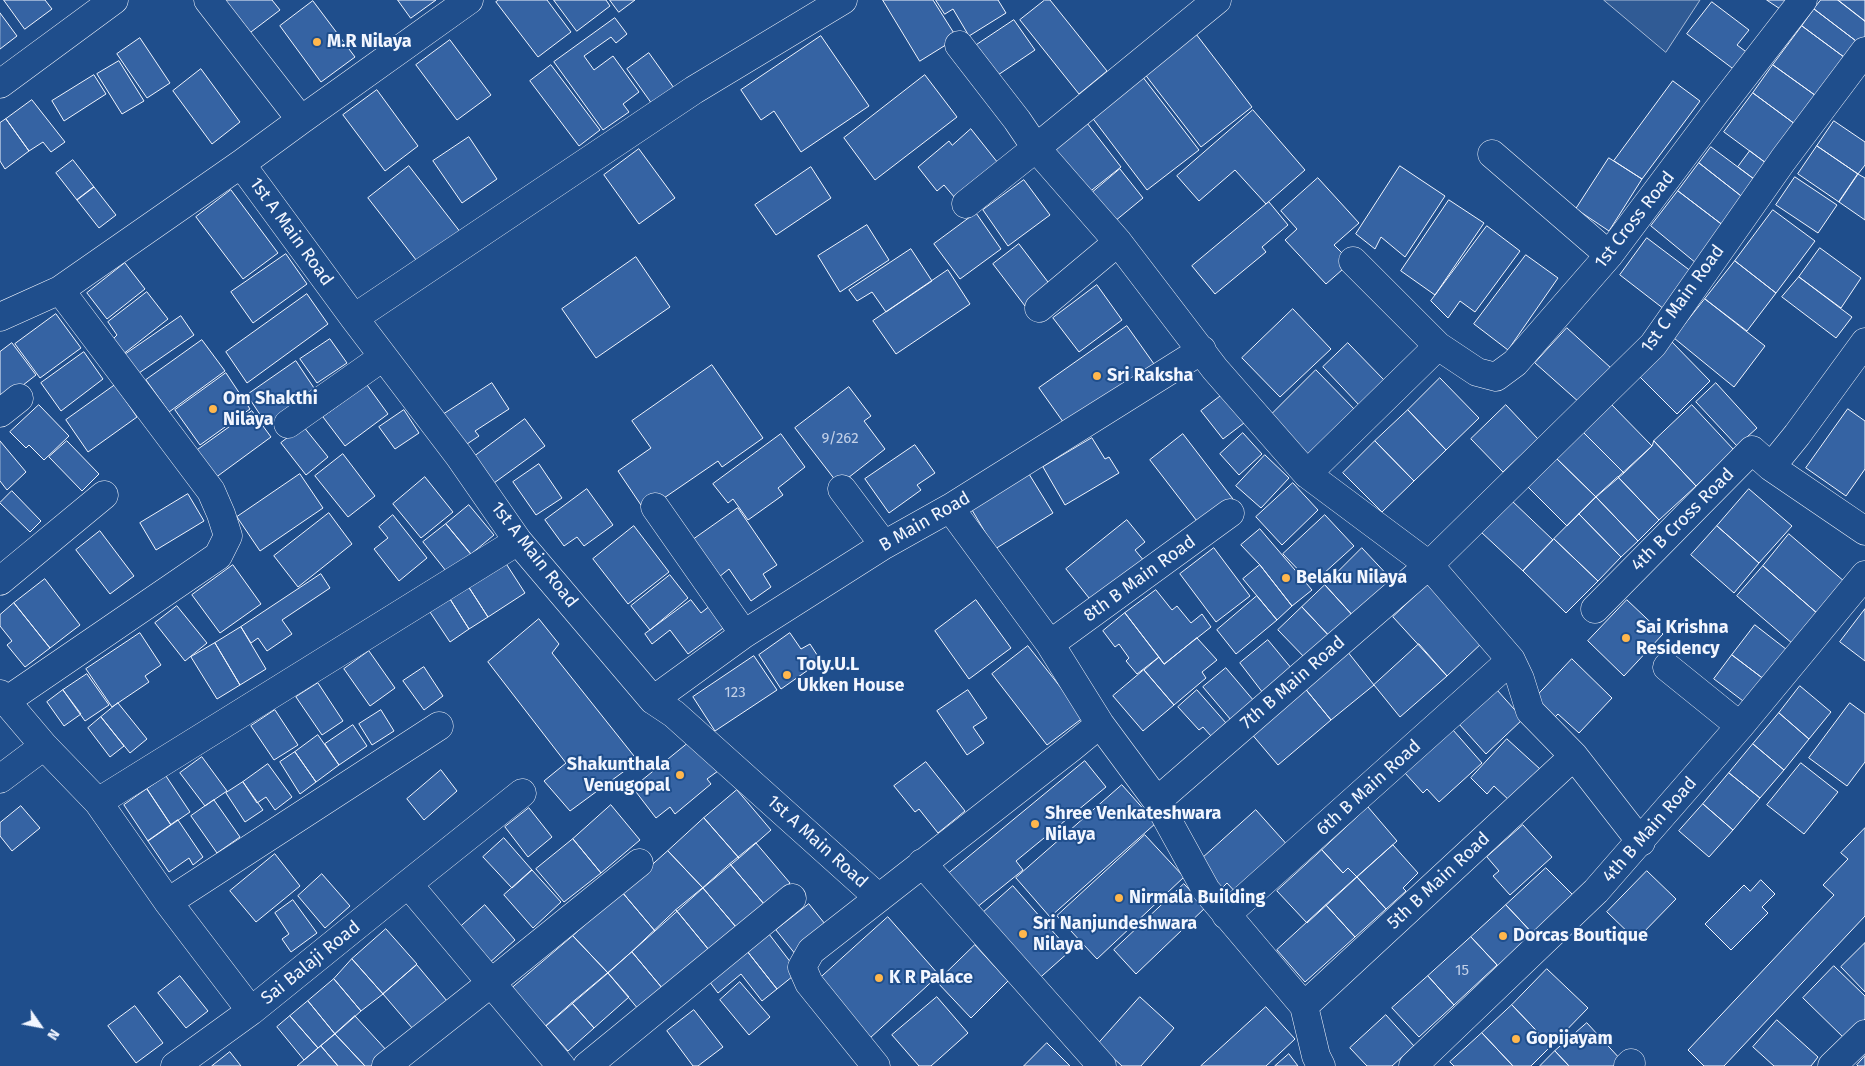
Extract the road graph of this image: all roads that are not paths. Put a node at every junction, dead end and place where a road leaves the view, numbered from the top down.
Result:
1 (114, 0) edge
2 (208, 0) edge
3 (469, 0) edge
4 (843, 0) edge
5 (1217, 0) edge
6 (1803, 0) edge
7 (959, 45) dead end
8 (1865, 51) edge
9 (0, 84) edge
10 (301, 120) junction
11 (1036, 148) junction
12 (1492, 154) dead end
13 (241, 164) junction
14 (966, 204) dead end
15 (1118, 242) junction
16 (1609, 255) junction
17 (1353, 260) dead end
18 (60, 290) junction
19 (1039, 308) dead end
20 (2, 317) edge
21 (354, 318) junction
22 (1865, 342) edge
23 (1438, 346) junction
24 (1202, 350) junction
25 (383, 357) junction
26 (288, 424) dead end
27 (1771, 467) junction
28 (1307, 474) junction
29 (842, 489) dead end
30 (104, 495) dead end
31 (655, 507) dead end
32 (950, 508) junction
33 (1230, 513) dead end
34 (1862, 523) edge
35 (518, 541) junction
36 (884, 545) junction
37 (1429, 565) junction
38 (1865, 575) edge
39 (0, 581) edge
40 (1595, 609) dead end
41 (744, 634) junction
42 (1050, 644) junction
43 (1511, 660) junction
44 (1667, 667) dead end
45 (3, 698) edge
46 (653, 700) junction
47 (1100, 724) junction
48 (440, 726) dead end
49 (1740, 726) junction
50 (44, 746) junction
51 (1574, 756) junction
52 (0, 779) edge
53 (522, 793) dead end
54 (1157, 801) junction
55 (98, 802) junction
56 (1641, 842) junction
57 (639, 863) dead end
58 (922, 863) junction
59 (408, 884) junction
60 (792, 898) dead end
61 (879, 898) junction
62 (168, 902) junction
63 (1226, 915) junction
64 (491, 983) junction
65 (1304, 1006) junction
66 (251, 1011) junction
67 (1865, 1034) edge
68 (181, 1064) edge
69 (386, 1066) edge
70 (561, 1066) edge
71 (587, 1066) edge
72 (876, 1066) edge
73 (1102, 1066) edge
74 (1321, 1066) edge
75 (1413, 1066) edge
76 (1832, 1066) edge

1 - 9 street
2 - 10 street
3 - 10 street
4 - 21 street
5 - 11 street
6 - 16 street, 1st Cross Road
7 - 11 street
8 - 37 street, 1st C Main Road
10 - 13 street
11 - 14 street
11 - 15 street
12 - 16 street
13 - 18 street
13 - 21 street, 1st A Main Road
15 - 19 street
15 - 24 street
16 - 23 street, 1st Cross Road
17 - 23 street, 1st Cross Road
18 - 20 street
18 - 45 street
21 - 25 street, 1st A Main Road
22 - 27 street
23 - 28 street
24 - 28 street
24 - 32 street, B Main Road
25 - 26 street
25 - 35 street, 1st A Main Road
27 - 34 street, 4th B Cross Road
27 - 40 street, 4th B Cross Road
28 - 37 street
29 - 36 street
30 - 39 street
31 - 41 street
32 - 36 street, B Main Road
32 - 42 street
33 - 42 street, 8th B Main Road
35 - 46 street, 1st A Main Road
35 - 55 street
36 - 41 street, B Main Road
37 - 43 street
37 - 54 street, 7th B Main Road
38 - 49 street, 4th B Main Road
41 - 46 street, B Main Road
42 - 47 street
43 - 51 street
43 - 63 street, 6th B Main Road
44 - 49 street
45 - 50 street, Sai Balaji Road
46 - 61 street, 1st A Main Road
47 - 54 street
47 - 58 street
48 - 62 street
49 - 56 street, 4th B Main Road
50 - 52 street
50 - 55 street, Sai Balaji Road
51 - 56 street
51 - 65 street, 5th B Main Road
53 - 59 street, Sai Balaji Road
54 - 63 street
55 - 62 street, Sai Balaji Road
56 - 75 street, 4th B Main Road
57 - 64 street
58 - 61 street
58 - 73 street
59 - 64 street
59 - 66 street, Sai Balaji Road
60 - 71 street
61 - 72 street
62 - 66 street, Sai Balaji Road
63 - 65 street
64 - 69 street
64 - 70 street
65 - 74 street
66 - 68 street
67 - 76 street

